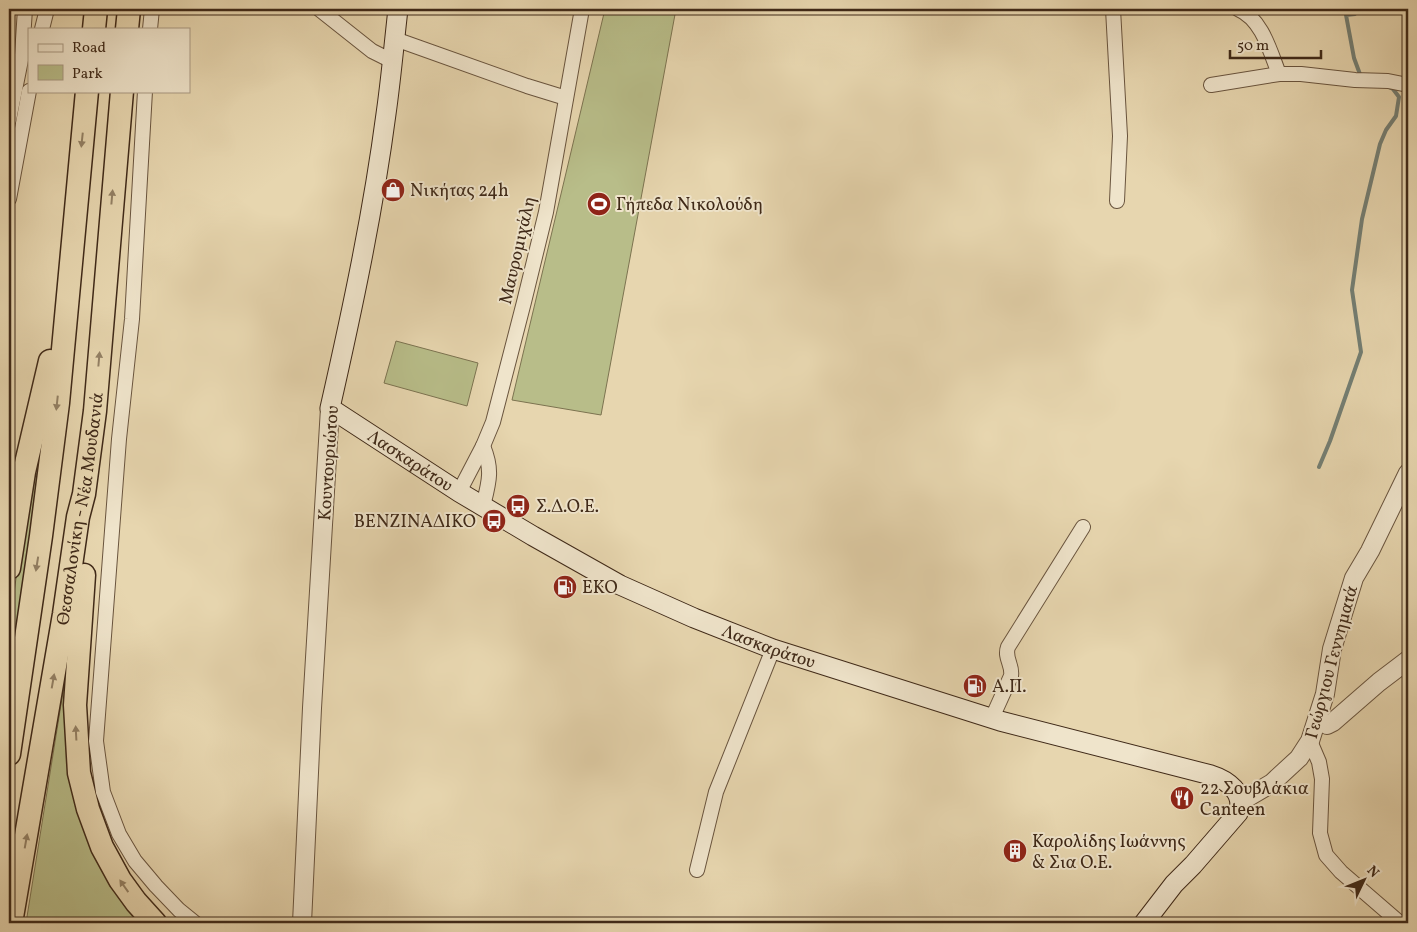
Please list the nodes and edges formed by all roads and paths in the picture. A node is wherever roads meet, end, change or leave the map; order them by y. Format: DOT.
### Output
graph roads {
  1 [pos="25,9"];
  2 [pos="47,9"];
  3 [pos="96,9"];
  4 [pos="129,9"];
  5 [pos="152,9"];
  6 [pos="319,9"];
  7 [pos="398,9"];
  8 [pos="582,9"];
  9 [pos="1112,9"];
  10 [pos="1238,9"];
  11 [pos="42,28"];
  12 [pos="94,28"];
  13 [pos="127,28"];
  14 [pos="150,28"];
  15 [pos="395,39"];
  16 [pos="392,61"];
  17 [pos="1279,74"];
  18 [pos="1211,85"];
  19 [pos="1408,85"];
  20 [pos="29,92"];
  21 [pos="87,92"];
  22 [pos="122,92"];
  23 [pos="146,92"];
  24 [pos="566,98"];
  25 [pos="9,120"];
  26 [pos="9,199"];
  27 [pos="1117,201"];
  28 [pos="68,285"];
  29 [pos="330,408"];
  30 [pos="484,446"];
  31 [pos="1408,474"];
  32 [pos="459,492"];
  33 [pos="84,494"];
  34 [pos="483,506"];
  35 [pos="1083,527"];
  36 [pos="9,568"];
  37 [pos="773,649"];
  38 [pos="1408,660"];
  39 [pos="992,718"];
  40 [pos="1318,719"];
  41 [pos="1310,741"];
  42 [pos="9,754"];
  43 [pos="1240,802"];
  44 [pos="697,870"];
  45 [pos="11,923"];
  46 [pos="155,923"];
  47 [pos="195,923"];
  48 [pos="302,923"];
  49 [pos="1144,923"];
  50 [pos="1400,923"];
  1 -- 25 [label="street"];
  2 -- 11 [label="street"];
  3 -- 12 [label="highway"];
  4 -- 13 [label="highway"];
  5 -- 14 [label="street"];
  6 -- 16 [label="street"];
  7 -- 15 [label="main road, Κουντουριώτου"];
  8 -- 24 [label="street, Μαυρομιχάλη"];
  9 -- 27 [label="street"];
  10 -- 17 [label="street"];
  15 -- 16 [label="main road, Κουντουριώτου"];
  15 -- 24 [label="street"];
  16 -- 29 [label="main road, Κουντουριώτου"];
  17 -- 18 [label="street"];
  17 -- 19 [label="street"];
  20 -- 26 [label="street"];
  21 -- 28 [label="highway, Θεσσαλονίκη - Νέα Μουδανιά, one-way"];
  33 -- 22 [label="highway, Θεσσαλονίκη - Νέα Μουδανιά, one-way"];
  23 -- 47 [label="street"];
  24 -- 30 [label="street, Μαυρομιχάλη"];
  28 -- 36 [label="highway"];
  28 -- 42 [label="highway, Θεσσαλονίκη - Νέα Μουδανιά, one-way"];
  29 -- 32 [label="main road, Λασκαράτου"];
  29 -- 48 [label="street, Κουντουριώτου"];
  30 -- 32 [label="street, Μαυρομιχάλη"];
  30 -- 34 [label="street"];
  31 -- 40 [label="street, Γεώργιου Γεννηματά"];
  32 -- 34 [label="main road, Λασκαράτου"];
  45 -- 33 [label="highway, Θεσσαλονίκη - Νέα Μουδανιά, one-way"];
  46 -- 33 [label="highway, one-way"];
  34 -- 37 [label="main road, Λασκαράτου"];
  35 -- 39 [label="street"];
  37 -- 39 [label="main road, Λασκαράτου"];
  37 -- 44 [label="street"];
  38 -- 40 [label="street"];
  39 -- 43 [label="main road, Λασκαράτου"];
  40 -- 41 [label="street, Γεώργιου Γεννηματά"];
  41 -- 43 [label="street, Γεώργιου Γεννηματά"];
  41 -- 50 [label="street"];
  43 -- 49 [label="main road"];
}
